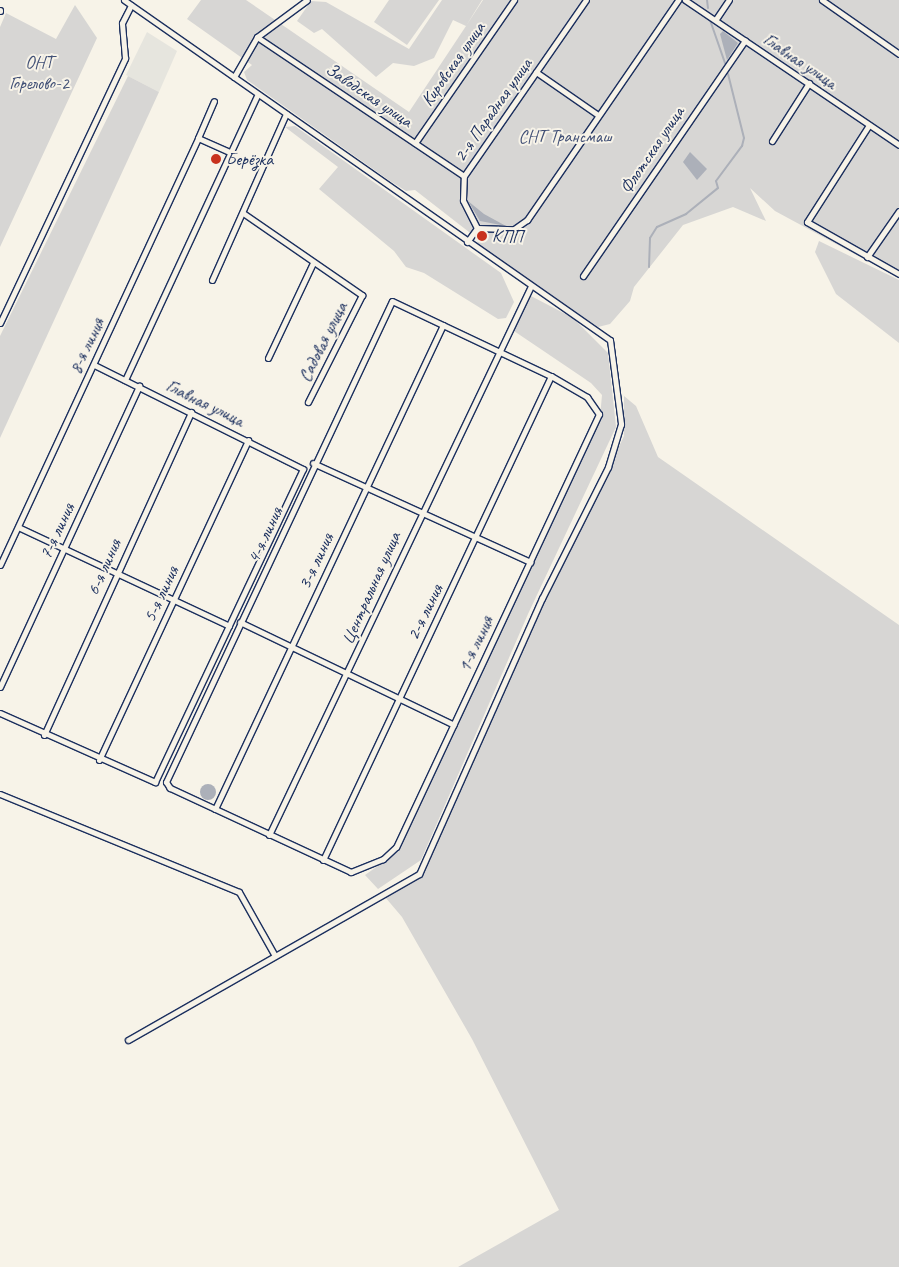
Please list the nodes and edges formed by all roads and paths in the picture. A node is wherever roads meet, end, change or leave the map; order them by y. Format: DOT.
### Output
graph roads {
  1 [pos="124,0"];
  2 [pos="307,0"];
  3 [pos="514,0"];
  4 [pos="586,0"];
  5 [pos="678,0"];
  6 [pos="684,0"];
  7 [pos="729,0"];
  8 [pos="822,0"];
  9 [pos="131,4"];
  10 [pos="716,19"];
  11 [pos="257,36"];
  12 [pos="745,40"];
  13 [pos="899,54"];
  14 [pos="536,72"];
  15 [pos="234,77"];
  16 [pos="808,83"];
  17 [pos="258,94"];
  18 [pos="214,101"];
  19 [pos="286,114"];
  20 [pos="598,116"];
  21 [pos="869,125"];
  22 [pos="198,138"];
  23 [pos="772,141"];
  24 [pos="415,143"];
  25 [pos="899,145"];
  26 [pos="230,153"];
  27 [pos="464,176"];
  28 [pos="899,210"];
  29 [pos="243,214"];
  30 [pos="477,228"];
  31 [pos="467,242"];
  32 [pos="868,257"];
  33 [pos="314,263"];
  34 [pos="899,274"];
  35 [pos="583,276"];
  36 [pos="212,280"];
  37 [pos="531,286"];
  38 [pos="0,323"];
  39 [pos="443,325"];
  40 [pos="497,351"];
  41 [pos="268,358"];
  42 [pos="94,365"];
  43 [pos="551,376"];
  44 [pos="125,380"];
  45 [pos="139,386"];
  46 [pos="308,402"];
  47 [pos="191,412"];
  48 [pos="248,440"];
  49 [pos="313,463"];
  50 [pos="367,486"];
  51 [pos="421,511"];
  52 [pos="18,527"];
  53 [pos="475,539"];
  54 [pos="64,547"];
  55 [pos="530,562"];
  56 [pos="0,565"];
  57 [pos="117,570"];
  58 [pos="173,600"];
  59 [pos="240,622"];
  60 [pos="229,626"];
  61 [pos="291,647"];
  62 [pos="347,674"];
  63 [pos="0,687"];
  64 [pos="399,696"];
  65 [pos="0,713"];
  66 [pos="454,725"];
  67 [pos="44,735"];
  68 [pos="99,760"];
  69 [pos="0,794"];
  70 [pos="215,809"];
  71 [pos="269,835"];
  72 [pos="324,860"];
  73 [pos="275,956"];
  74 [pos="128,1040"];
  1 -- 9 [label="street"];
  2 -- 11 [label="street"];
  3 -- 24 [label="street, Кировская улица"];
  4 -- 14 [label="street, 2-я Парадная улица"];
  5 -- 20 [label="street"];
  6 -- 10 [label="street, Главная улица"];
  7 -- 10 [label="street"];
  8 -- 13 [label="street"];
  9 -- 15 [label="street"];
  9 -- 38 [label="street"];
  10 -- 12 [label="street, Главная улица"];
  11 -- 15 [label="street"];
  11 -- 24 [label="street, Заводская улица"];
  12 -- 16 [label="street, Главная улица"];
  12 -- 35 [label="street, Флотская улица"];
  14 -- 20 [label="street"];
  14 -- 27 [label="street, 2-я Парадная улица"];
  15 -- 17 [label="street"];
  16 -- 21 [label="street, Главная улица"];
  16 -- 23 [label="street"];
  17 -- 19 [label="street"];
  17 -- 26 [label="street"];
  18 -- 22 [label="street, 8-я линия"];
  19 -- 29 [label="street"];
  19 -- 31 [label="street"];
  20 -- 30 [label="street"];
  21 -- 25 [label="street, Главная улица"];
  21 -- 32 [label="street"];
  22 -- 26 [label="street"];
  22 -- 42 [label="street, 8-я линия"];
  24 -- 27 [label="street, Заводская улица"];
  26 -- 44 [label="street"];
  27 -- 30 [label="street, 2-я Парадная улица"];
  28 -- 32 [label="street"];
  29 -- 33 [label="street"];
  29 -- 36 [label="street"];
  30 -- 31 [label="street"];
  31 -- 37 [label="street"];
  32 -- 34 [label="street"];
  33 -- 41 [label="street"];
  33 -- 46 [label="street, Садовая улица"];
  37 -- 40 [label="street, Центральная улица"];
  37 -- 73 [label="street"];
  39 -- 40 [label="street"];
  39 -- 49 [label="street, 4-я линия"];
  39 -- 50 [label="street, 3-я линия"];
  40 -- 43 [label="street"];
  40 -- 51 [label="street, Центральная улица"];
  42 -- 44 [label="street, Главная улица"];
  42 -- 52 [label="street, 8-я линия"];
  43 -- 53 [label="street, 2-я линия"];
  43 -- 55 [label="street, 1-я линия"];
  44 -- 45 [label="street, Главная улица"];
  45 -- 47 [label="street, Главная улица"];
  45 -- 54 [label="street, 7-я линия"];
  47 -- 48 [label="street, Главная улица"];
  47 -- 57 [label="street, 6-я линия"];
  48 -- 58 [label="street, 5-я линия"];
  48 -- 60 [label="street, Главная улица"];
  49 -- 50 [label="street"];
  49 -- 59 [label="street, 4-я линия"];
  50 -- 51 [label="street"];
  50 -- 61 [label="street, 3-я линия"];
  51 -- 53 [label="street"];
  51 -- 62 [label="street, Центральная улица"];
  52 -- 54 [label="street"];
  52 -- 56 [label="street, 8-я линия"];
  53 -- 55 [label="street"];
  53 -- 64 [label="street, 2-я линия"];
  54 -- 57 [label="street"];
  54 -- 63 [label="street, 7-я линия"];
  55 -- 66 [label="street, 1-я линия"];
  57 -- 58 [label="street"];
  57 -- 67 [label="street, 6-я линия"];
  58 -- 60 [label="street"];
  58 -- 68 [label="street, 5-я линия"];
  59 -- 61 [label="street"];
  59 -- 70 [label="street, 4-я линия"];
  60 -- 68 [label="street"];
  61 -- 62 [label="street"];
  61 -- 70 [label="street, 3-я линия"];
  62 -- 64 [label="street"];
  62 -- 71 [label="street, Центральная улица"];
  64 -- 66 [label="street"];
  64 -- 72 [label="street, 2-я линия"];
  65 -- 67 [label="street"];
  66 -- 72 [label="street, 1-я линия"];
  67 -- 68 [label="street"];
  69 -- 73 [label="street"];
  70 -- 71 [label="street"];
  71 -- 72 [label="street"];
  73 -- 74 [label="street"];
}
